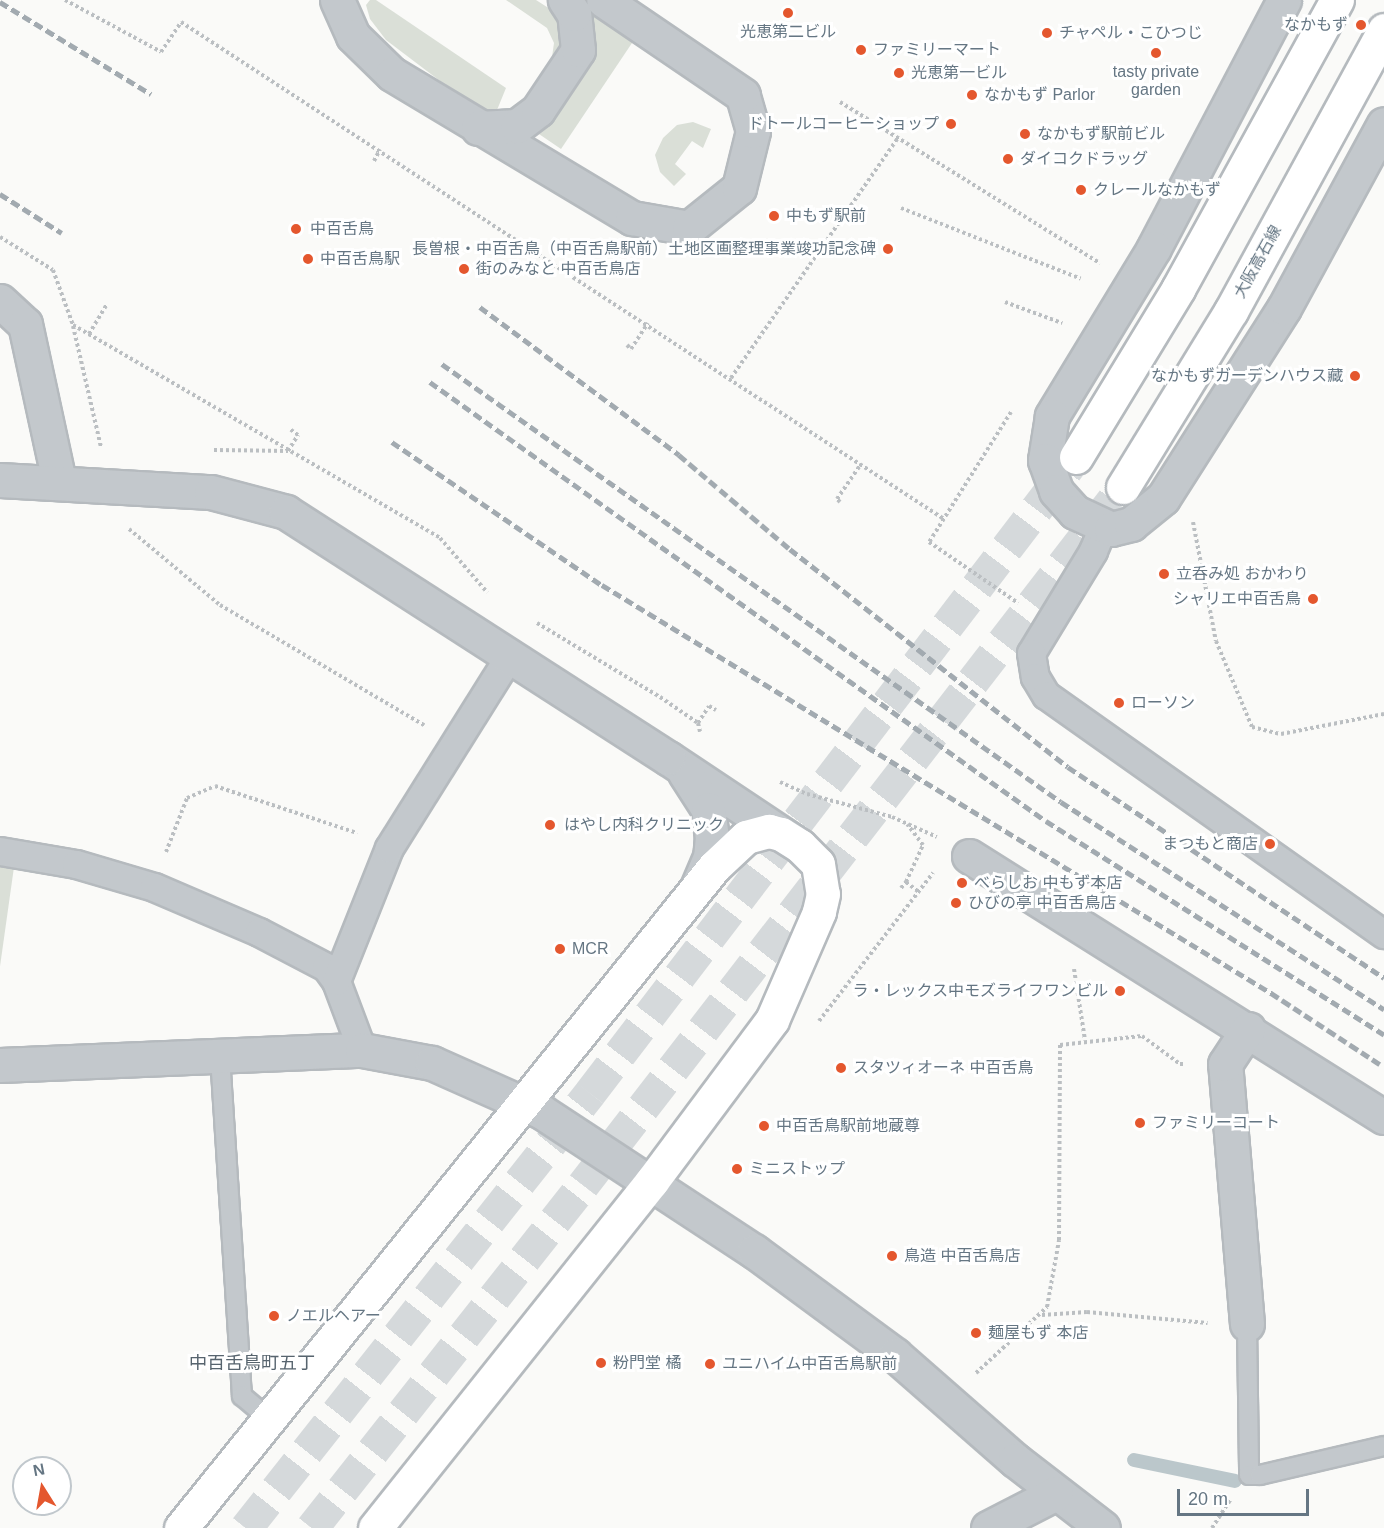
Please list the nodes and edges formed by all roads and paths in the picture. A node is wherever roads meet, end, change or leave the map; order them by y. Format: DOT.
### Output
graph roads {
  1 [pos="65,0"];
  2 [pos="337,0"];
  3 [pos="565,0"];
  4 [pos="603,0"];
  5 [pos="1337,0"];
  6 [pos="1271,5"];
  7 [pos="1384,30"];
  8 [pos="840,102"];
  9 [pos="1384,124"];
  10 [pos="478,128"];
  11 [pos="897,139"];
  12 [pos="380,149"];
  13 [pos="374,161"];
  14 [pos="901,208"];
  15 [pos="0,237"];
  16 [pos="1101,263"];
  17 [pos="1081,279"];
  18 [pos="0,301"];
  19 [pos="1005,302"];
  20 [pos="107,304"];
  21 [pos="648,323"];
  22 [pos="1065,325"];
  23 [pos="73,326"];
  24 [pos="89,334"];
  25 [pos="627,345"];
  26 [pos="731,378"];
  27 [pos="1012,410"];
  28 [pos="291,430"];
  29 [pos="101,448"];
  30 [pos="288,451"];
  31 [pos="1076,457"];
  32 [pos="861,464"];
  33 [pos="0,480"];
  34 [pos="59,481"];
  35 [pos="1123,487"];
  36 [pos="840,502"];
  37 [pos="1191,513"];
  38 [pos="944,519"];
  39 [pos="1103,527"];
  40 [pos="129,528"];
  41 [pos="490,595"];
  42 [pos="1024,607"];
  43 [pos="530,619"];
  44 [pos="510,655"];
  45 [pos="716,710"];
  46 [pos="1384,714"];
  47 [pos="698,723"];
  48 [pos="709,739"];
  49 [pos="455,742"];
  50 [pos="668,758"];
  51 [pos="771,777"];
  52 [pos="904,822"];
  53 [pos="801,846"];
  54 [pos="389,848"];
  55 [pos="0,851"];
  56 [pos="961,851"];
  57 [pos="906,882"];
  58 [pos="154,887"];
  59 [pos="901,888"];
  60 [pos="696,889"];
  61 [pos="919,892"];
  62 [pos="1066,916"];
  63 [pos="1384,934"];
  64 [pos="336,981"];
  65 [pos="819,1022"];
  66 [pos="1248,1029"];
  67 [pos="1085,1040"];
  68 [pos="362,1050"];
  69 [pos="220,1056"];
  70 [pos="1226,1064"];
  71 [pos="0,1065"];
  72 [pos="522,1103"];
  73 [pos="1384,1117"];
  74 [pos="652,1181"];
  75 [pos="1040,1316"];
  76 [pos="1247,1324"];
  77 [pos="948,1399"];
  78 [pos="269,1419"];
  79 [pos="1384,1446"];
  80 [pos="1056,1493"];
  81 [pos="181,1528"];
  82 [pos="375,1528"];
  83 [pos="988,1528"];
  84 [pos="1103,1528"];
  1 -- 12 [label="path"];
  2 -- 10 [label="street"];
  3 -- 10 [label="street"];
  4 -- 10 [label="street"];
  5 -- 31 [label="main road"];
  6 -- 39 [label="street"];
  7 -- 35 [label="main road, 大阪高石線"];
  8 -- 11 [label="path"];
  9 -- 39 [label="street"];
  11 -- 16 [label="path"];
  11 -- 26 [label="path"];
  12 -- 13 [label="path"];
  12 -- 21 [label="path"];
  14 -- 17 [label="path"];
  15 -- 23 [label="path"];
  18 -- 34 [label="street"];
  19 -- 22 [label="path"];
  20 -- 24 [label="path"];
  21 -- 25 [label="path"];
  21 -- 26 [label="path"];
  23 -- 24 [label="path"];
  23 -- 29 [label="path"];
  24 -- 30 [label="path"];
  26 -- 32 [label="path"];
  27 -- 38 [label="path"];
  28 -- 30 [label="path"];
  30 -- 41 [label="path"];
  32 -- 36 [label="path"];
  32 -- 38 [label="path"];
  33 -- 34 [label="street"];
  34 -- 44 [label="street"];
  37 -- 46 [label="path"];
  38 -- 42 [label="path"];
  39 -- 63 [label="street"];
  40 -- 49 [label="path"];
  43 -- 47 [label="path"];
  44 -- 49 [label="street"];
  44 -- 50 [label="street"];
  45 -- 47 [label="path"];
  47 -- 48 [label="path"];
  49 -- 54 [label="street"];
  50 -- 53 [label="street"];
  50 -- 60 [label="street"];
  51 -- 52 [label="path"];
  52 -- 56 [label="path"];
  52 -- 57 [label="path"];
  53 -- 60 [label="main road"];
  53 -- 74 [label="main road"];
  54 -- 58 [label="path"];
  54 -- 64 [label="street"];
  55 -- 58 [label="street"];
  56 -- 61 [label="path"];
  56 -- 62 [label="street"];
  57 -- 59 [label="path"];
  57 -- 61 [label="path"];
  58 -- 64 [label="street"];
  60 -- 72 [label="main road"];
  61 -- 65 [label="path"];
  62 -- 66 [label="street"];
  62 -- 67 [label="path"];
  64 -- 68 [label="street"];
  66 -- 70 [label="street"];
  66 -- 73 [label="street"];
  67 -- 70 [label="path"];
  67 -- 75 [label="path"];
  68 -- 69 [label="street"];
  68 -- 72 [label="street"];
  69 -- 71 [label="street"];
  69 -- 78 [label="lane"];
  70 -- 76 [label="street"];
  72 -- 74 [label="street"];
  72 -- 78 [label="main road"];
  74 -- 77 [label="street"];
  74 -- 82 [label="main road"];
  75 -- 76 [label="path"];
  75 -- 77 [label="path"];
  76 -- 79 [label="lane"];
  77 -- 80 [label="street"];
  78 -- 81 [label="main road"];
  80 -- 83 [label="street"];
  80 -- 84 [label="street"];
}
